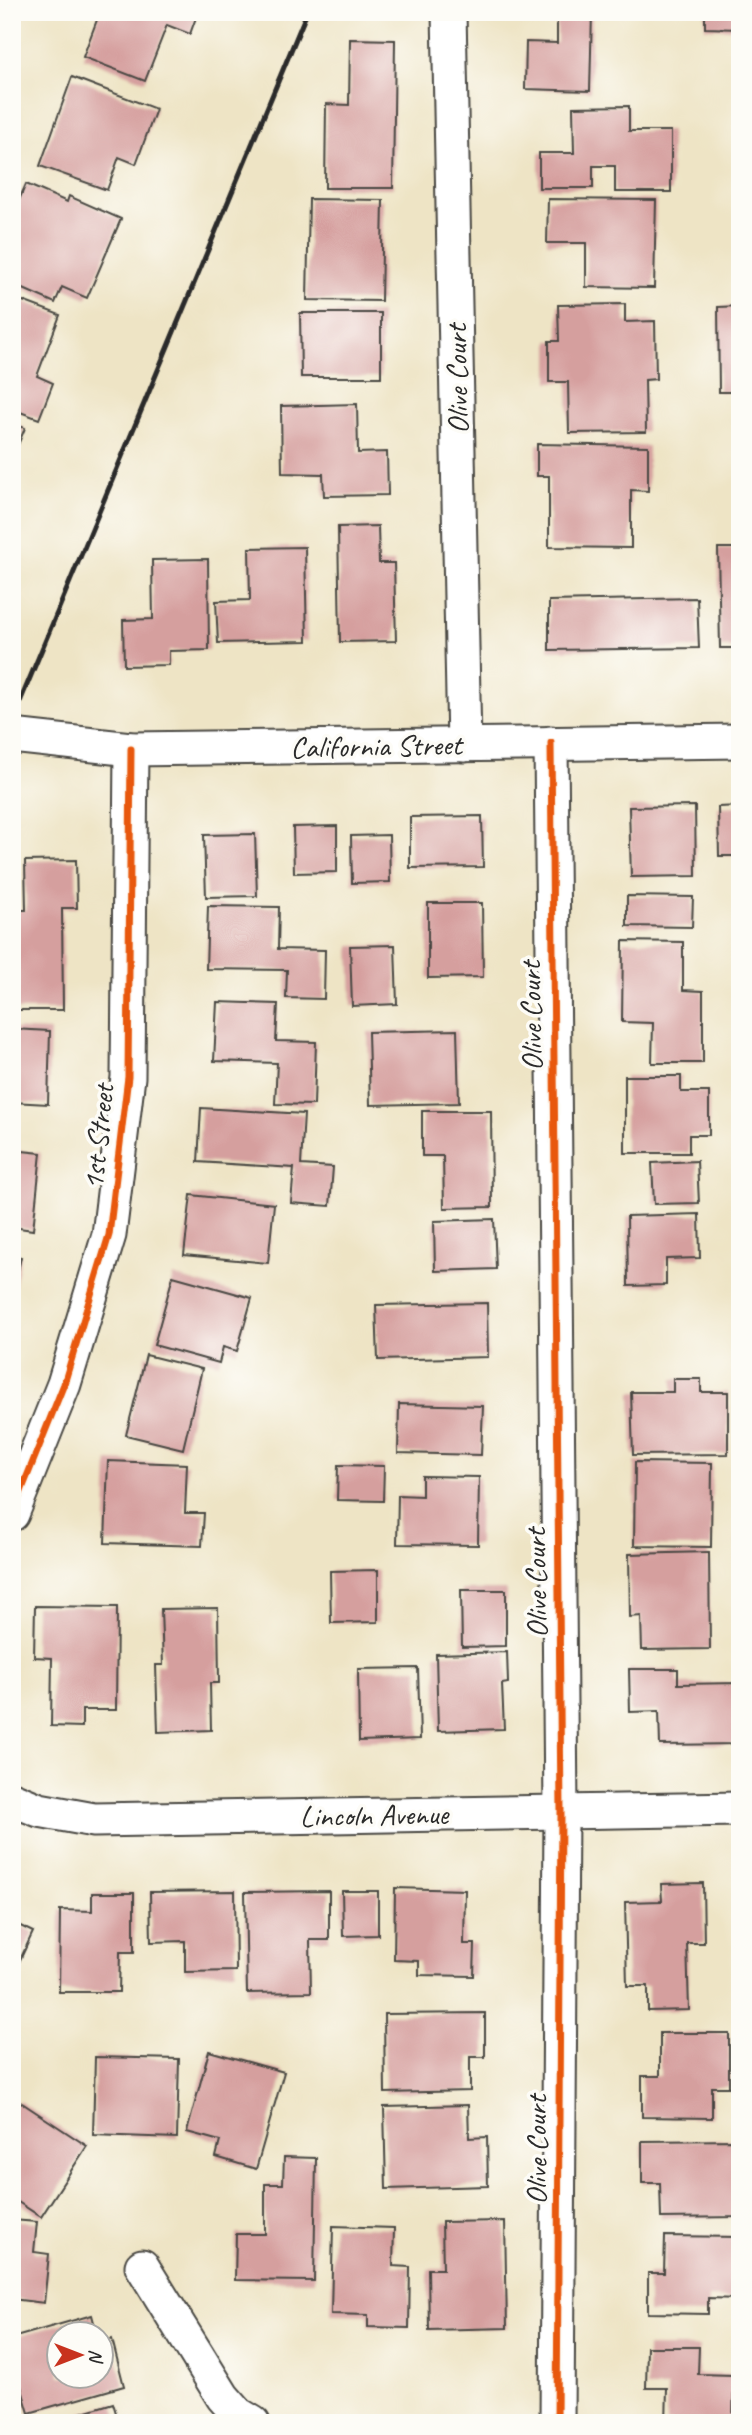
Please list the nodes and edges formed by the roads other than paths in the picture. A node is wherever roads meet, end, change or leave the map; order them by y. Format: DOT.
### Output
graph roads {
  1 [pos="449,12"];
  2 [pos="12,736"];
  3 [pos="740,741"];
  4 [pos="551,743"];
  5 [pos="464,745"];
  6 [pos="131,749"];
  7 [pos="12,1514"];
  8 [pos="12,1799"];
  9 [pos="740,1809"];
  10 [pos="561,1811"];
  11 [pos="142,2266"];
  12 [pos="253,2423"];
  13 [pos="556,2423"];
  1 -- 5 [label="street, Olive Court"];
  2 -- 6 [label="street, California Street"];
  3 -- 4 [label="street, California Street"];
  4 -- 5 [label="street, California Street"];
  4 -- 10 [label="street, Olive Court"];
  5 -- 6 [label="street, California Street"];
  6 -- 7 [label="street, 1st Street"];
  8 -- 10 [label="street, Lincoln Avenue"];
  9 -- 10 [label="street, Lincoln Avenue"];
  10 -- 13 [label="street, Olive Court"];
  11 -- 12 [label="street"];
}
